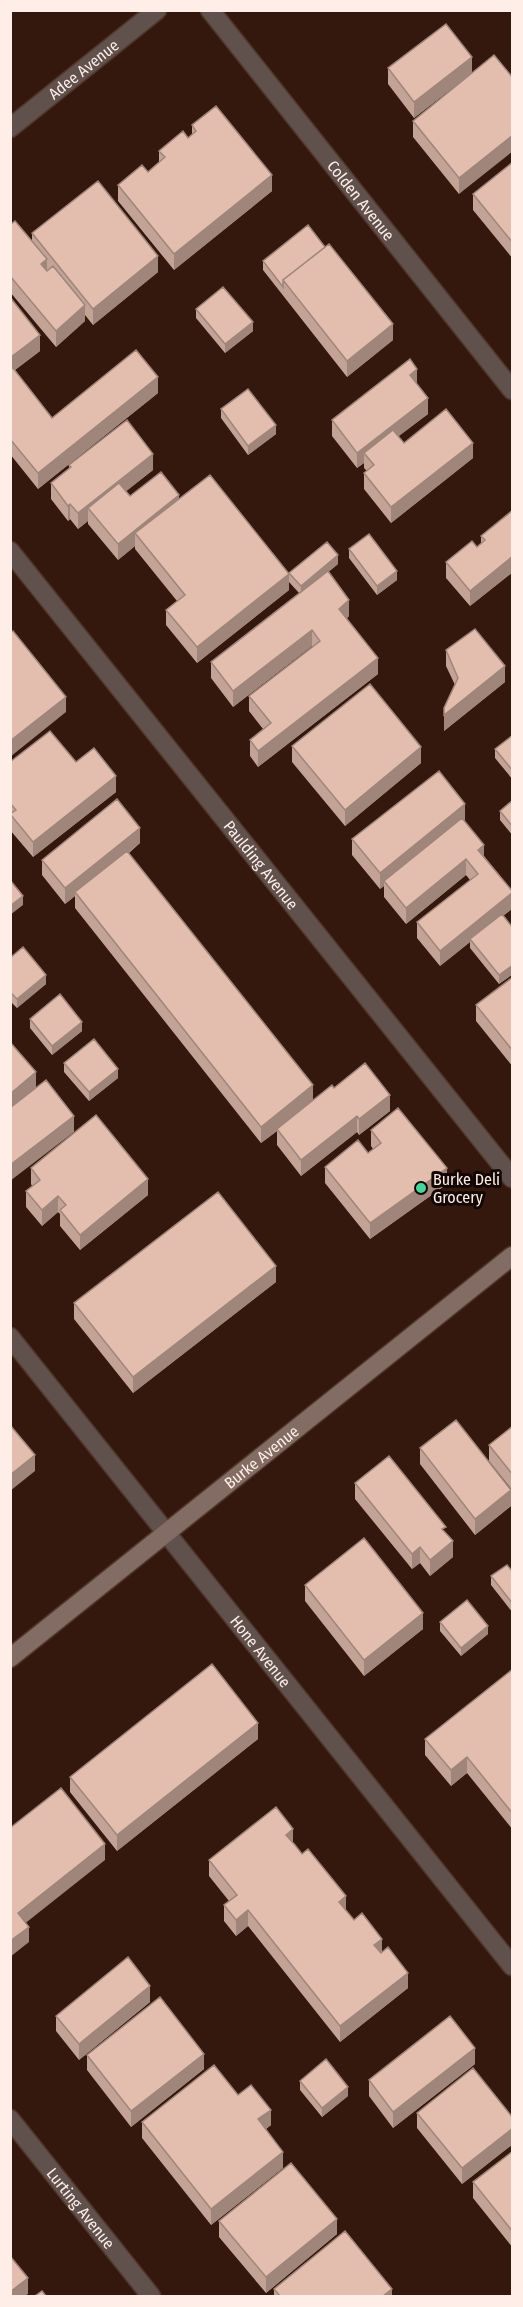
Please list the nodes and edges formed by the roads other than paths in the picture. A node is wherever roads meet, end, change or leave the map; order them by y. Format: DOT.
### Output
graph roads {
  1 [pos="157,10"];
  2 [pos="210,10"];
  3 [pos="10,128"];
  4 [pos="513,390"];
  5 [pos="10,551"];
  6 [pos="513,1178"];
  7 [pos="513,1256"];
  8 [pos="10,1337"];
  9 [pos="167,1533"];
  10 [pos="10,1658"];
  11 [pos="513,1966"];
  12 [pos="10,2119"];
  13 [pos="151,2296"];
  1 -- 3 [label="street, Adee Avenue"];
  2 -- 4 [label="street, Colden Avenue"];
  5 -- 6 [label="street, Paulding Avenue"];
  7 -- 9 [label="main road, Burke Avenue"];
  8 -- 9 [label="street, Hone Avenue"];
  9 -- 10 [label="main road, Burke Avenue"];
  9 -- 11 [label="street, Hone Avenue"];
  12 -- 13 [label="street, Lurting Avenue"];
}
